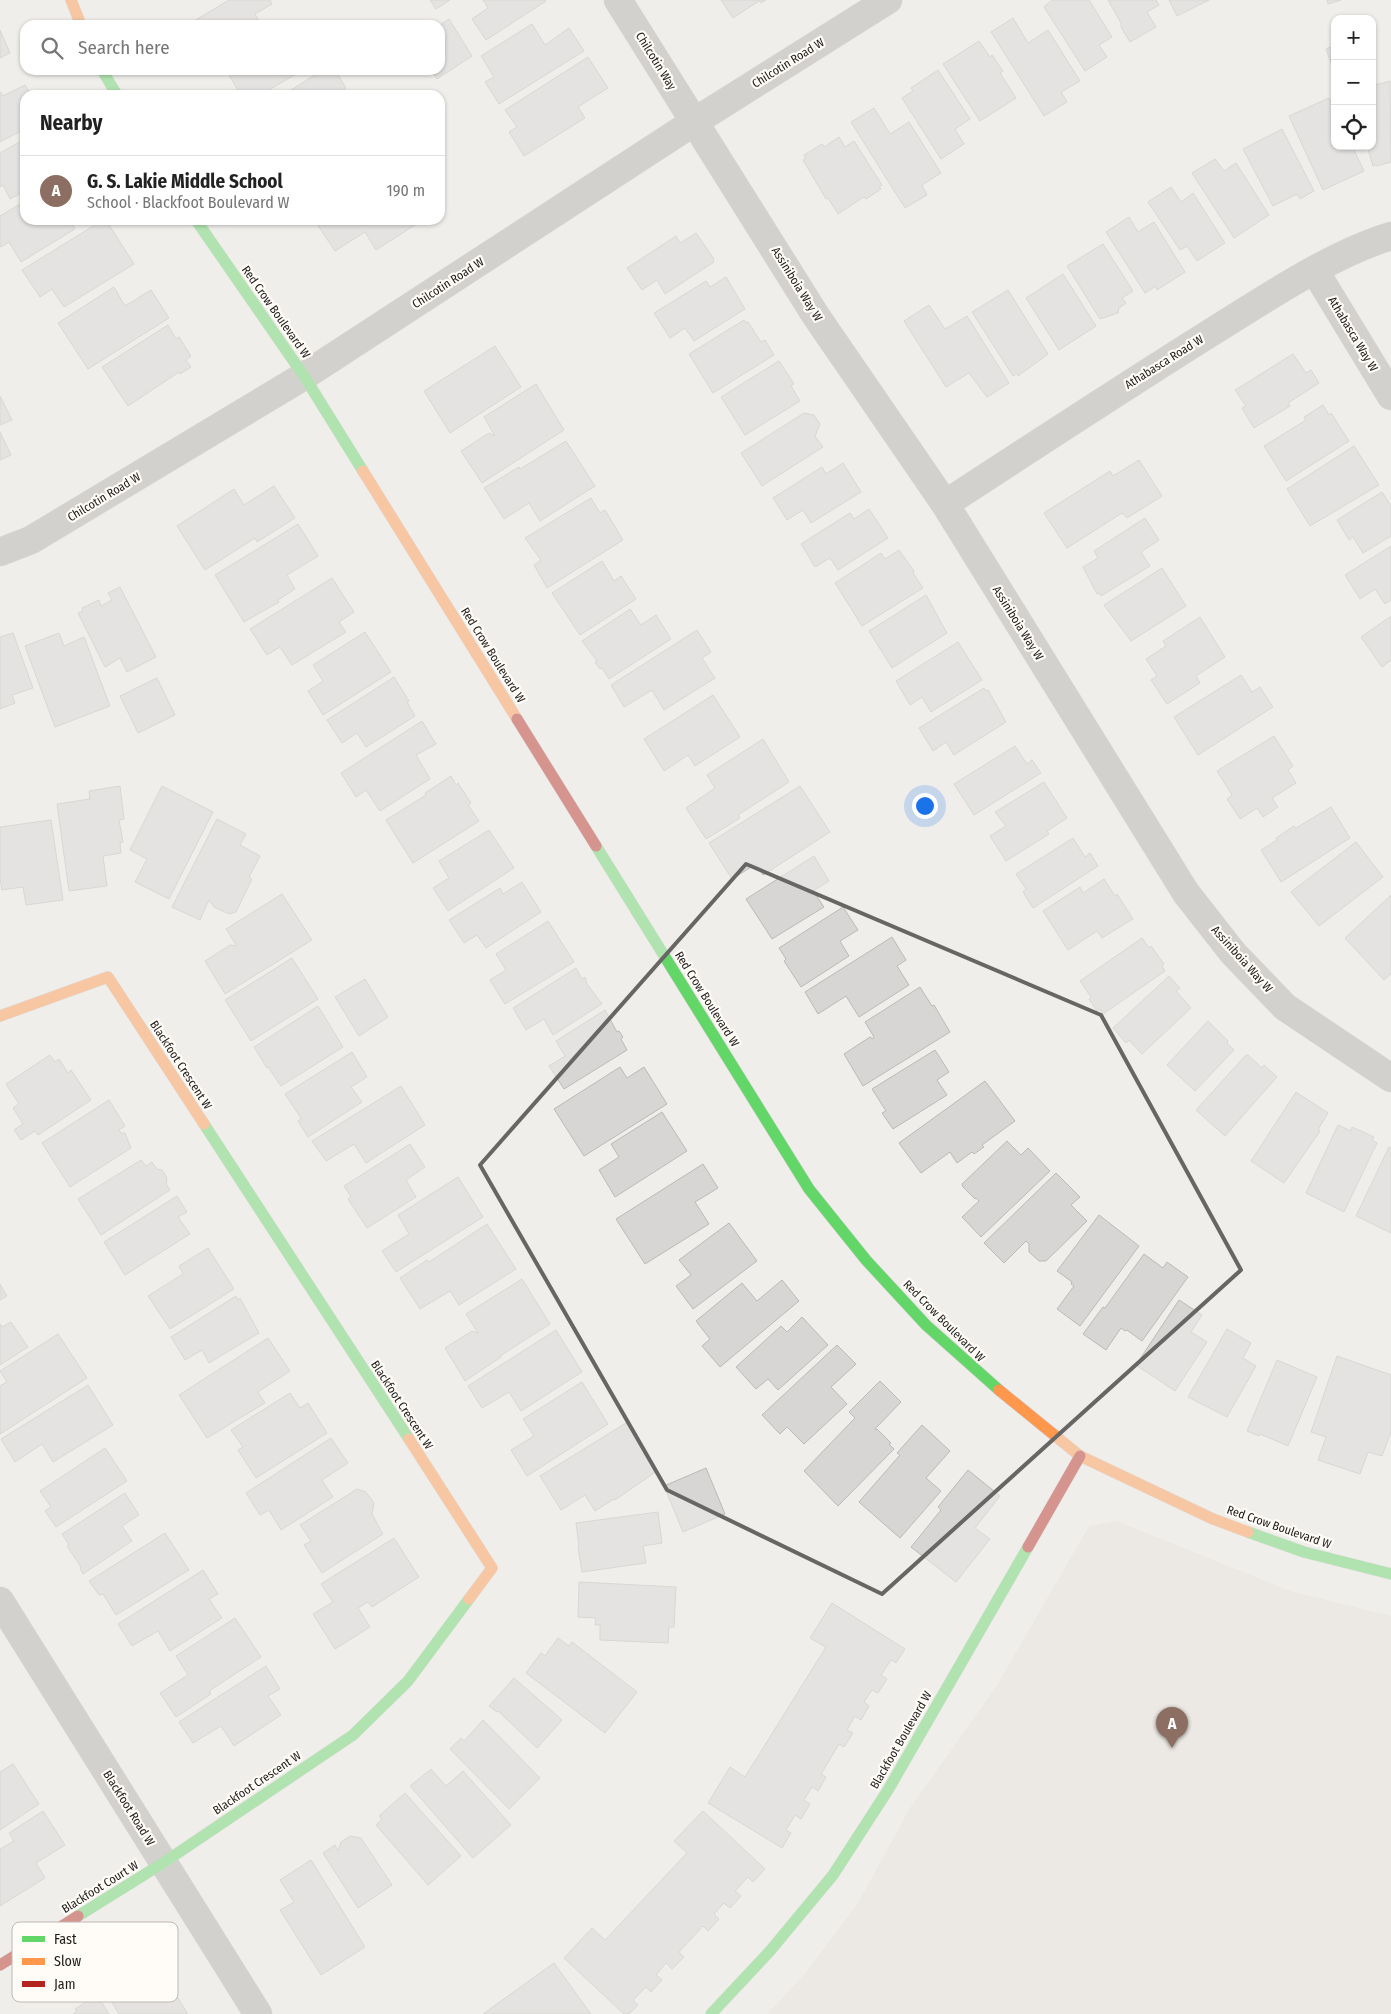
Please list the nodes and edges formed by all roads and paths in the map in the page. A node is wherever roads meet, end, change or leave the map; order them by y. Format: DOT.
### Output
graph roads {
  1 [pos="71,0"];
  2 [pos="618,0"];
  3 [pos="888,0"];
  4 [pos="79,20"];
  5 [pos="105,75"];
  6 [pos="114,90"];
  7 [pos="694,122"];
  8 [pos="199,225"];
  9 [pos="1391,236"];
  10 [pos="1315,271"];
  11 [pos="304,376"];
  12 [pos="1391,396"];
  13 [pos="945,504"];
  14 [pos="0,552"];
  15 [pos="0,1016"];
  16 [pos="1391,1078"];
  17 [pos="1080,1456"];
  18 [pos="1391,1574"];
  19 [pos="0,1601"];
  20 [pos="163,1863"];
  21 [pos="69,1922"];
  22 [pos="12,1957"];
  23 [pos="0,1965"];
  24 [pos="258,2014"];
  25 [pos="711,2014"];
  1 -- 4 [label="street"];
  2 -- 7 [label="street, Chilcotin Way"];
  3 -- 7 [label="street, Chilcotin Road W"];
  5 -- 6 [label="street"];
  7 -- 11 [label="street, Chilcotin Road W"];
  7 -- 13 [label="street, Assiniboia Way W"];
  8 -- 11 [label="street, Red Crow Boulevard W"];
  9 -- 10 [label="street, Athabasca Road W"];
  10 -- 12 [label="street, Athabasca Way W"];
  10 -- 13 [label="street, Athabasca Road W"];
  11 -- 14 [label="street, Chilcotin Road W"];
  11 -- 17 [label="street, Red Crow Boulevard W"];
  13 -- 16 [label="street, Assiniboia Way W"];
  15 -- 20 [label="street, Blackfoot Crescent W"];
  17 -- 18 [label="street, Red Crow Boulevard W"];
  17 -- 25 [label="street, Blackfoot Boulevard W"];
  19 -- 20 [label="street, Blackfoot Road W"];
  20 -- 21 [label="street, Blackfoot Court W"];
  20 -- 24 [label="street, Blackfoot Road W"];
  22 -- 23 [label="street, Blackfoot Court W"];
}
